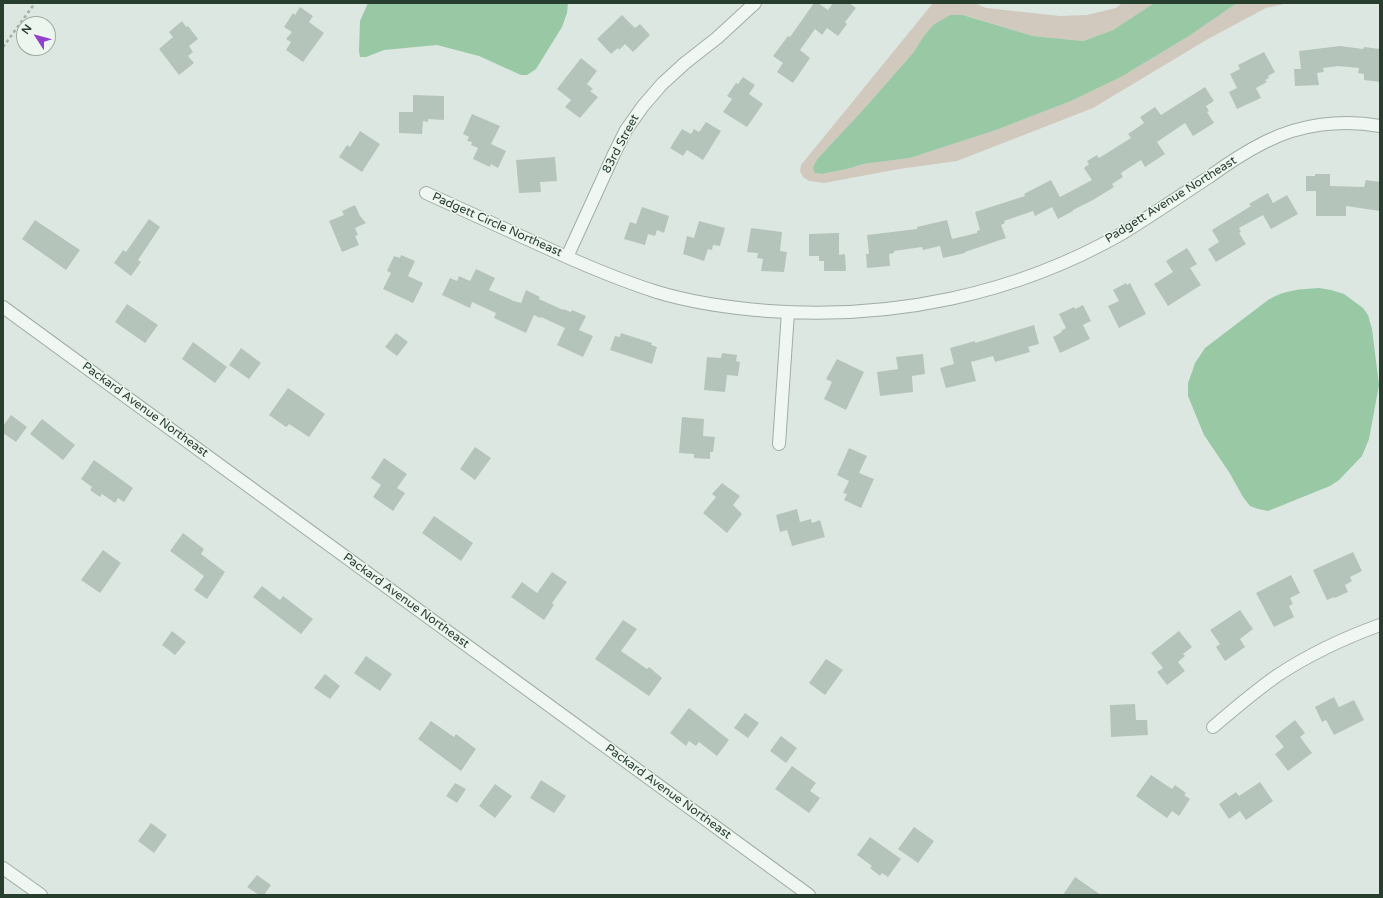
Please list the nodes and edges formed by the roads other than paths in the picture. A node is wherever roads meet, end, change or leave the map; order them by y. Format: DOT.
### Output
graph roads {
  1 [pos="755,3"];
  2 [pos="1380,126"];
  3 [pos="426,193"];
  4 [pos="567,257"];
  5 [pos="3,308"];
  6 [pos="788,312"];
  7 [pos="779,444"];
  8 [pos="1380,625"];
  9 [pos="1213,727"];
  10 [pos="3,868"];
  11 [pos="42,895"];
  12 [pos="809,895"];
  1 -- 4 [label="street, 83rd Street"];
  2 -- 6 [label="street, Padgett Avenue Northeast"];
  3 -- 4 [label="street, Padgett Circle Northeast"];
  4 -- 6 [label="street, Padgett Avenue Northeast"];
  5 -- 12 [label="street, Packard Avenue Northeast"];
  6 -- 7 [label="street"];
  8 -- 9 [label="street"];
  10 -- 11 [label="street"];
}
